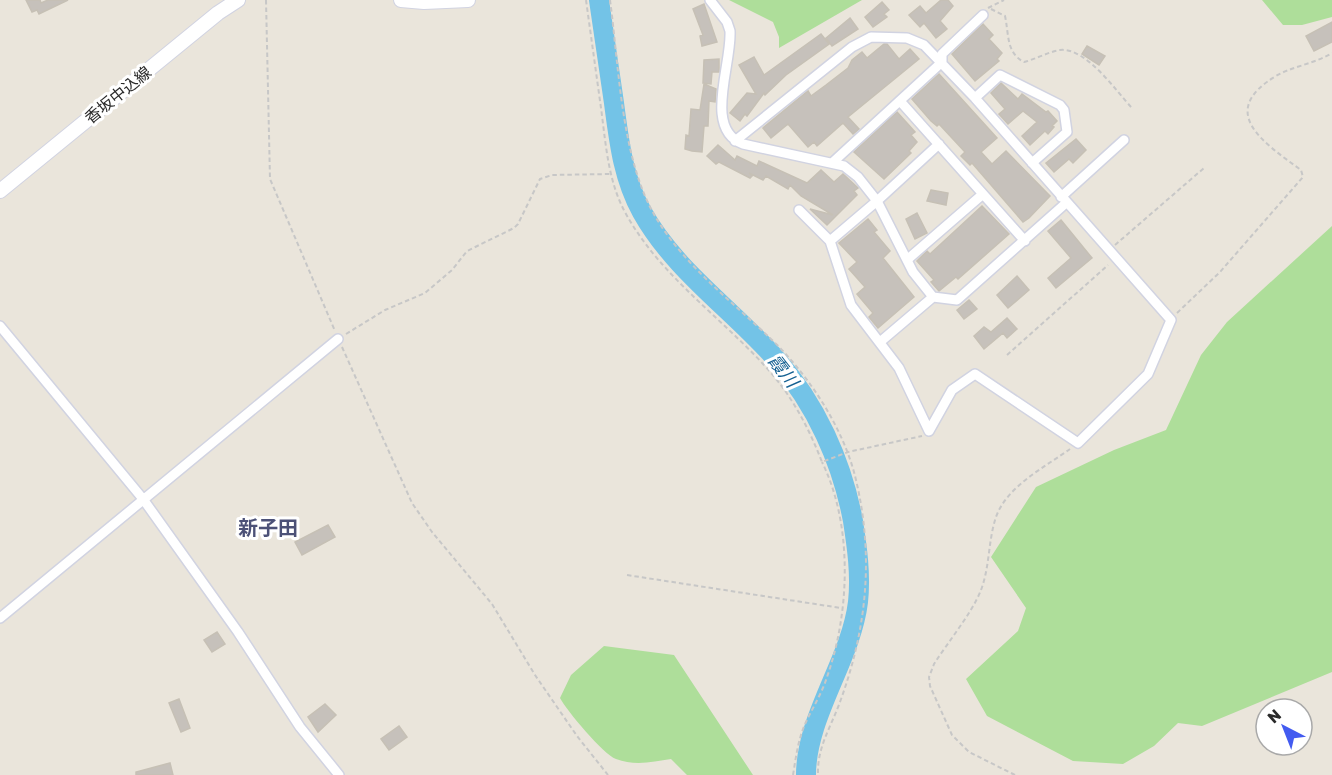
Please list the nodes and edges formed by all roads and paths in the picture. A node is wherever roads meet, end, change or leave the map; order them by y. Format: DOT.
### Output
graph roads {
  1 [pos="238,0"];
  2 [pos="266,0"];
  3 [pos="401,0"];
  4 [pos="468,0"];
  5 [pos="586,0"];
  6 [pos="610,0"];
  7 [pos="710,0"];
  8 [pos="1004,0"];
  9 [pos="986,11"];
  10 [pos="1332,53"];
  11 [pos="942,62"];
  12 [pos="975,98"];
  13 [pos="900,101"];
  14 [pos="1132,108"];
  15 [pos="1124,140"];
  16 [pos="735,141"];
  17 [pos="939,144"];
  18 [pos="832,163"];
  19 [pos="1032,163"];
  20 [pos="1204,168"];
  21 [pos="610,174"];
  22 [pos="2,185"];
  23 [pos="983,194"];
  24 [pos="1064,200"];
  25 [pos="877,201"];
  26 [pos="799,210"];
  27 [pos="830,241"];
  28 [pos="1025,241"];
  29 [pos="1109,250"];
  30 [pos="1116,258"];
  31 [pos="908,260"];
  32 [pos="933,297"];
  33 [pos="1171,320"];
  34 [pos="0,326"];
  35 [pos="338,339"];
  36 [pos="880,342"];
  37 [pos="1007,355"];
  38 [pos="929,432"];
  39 [pos="1078,443"];
  40 [pos="848,452"];
  41 [pos="822,462"];
  42 [pos="143,499"];
  43 [pos="627,574"];
  44 [pos="841,608"];
  45 [pos="0,618"];
  46 [pos="339,775"];
  47 [pos="608,775"];
  48 [pos="793,775"];
  49 [pos="818,775"];
  50 [pos="1015,775"];
  1 -- 22 [label="main road, 香坂中込線"];
  2 -- 35 [label="path"];
  3 -- 4 [label="main road"];
  5 -- 21 [label="path"];
  6 -- 40 [label="path"];
  7 -- 16 [label="street"];
  8 -- 9 [label="path"];
  9 -- 11 [label="street"];
  9 -- 14 [label="path"];
  10 -- 33 [label="path"];
  11 -- 12 [label="street"];
  11 -- 13 [label="street"];
  11 -- 16 [label="street"];
  12 -- 19 [label="street"];
  12 -- 19 [label="street"];
  13 -- 17 [label="street"];
  13 -- 18 [label="street"];
  15 -- 24 [label="street"];
  16 -- 18 [label="street"];
  17 -- 23 [label="street"];
  17 -- 25 [label="street"];
  18 -- 25 [label="street"];
  19 -- 24 [label="street"];
  20 -- 29 [label="path"];
  21 -- 35 [label="path"];
  21 -- 41 [label="path"];
  23 -- 28 [label="street"];
  23 -- 31 [label="street"];
  24 -- 28 [label="street"];
  24 -- 29 [label="street"];
  25 -- 27 [label="street"];
  25 -- 31 [label="street"];
  26 -- 27 [label="street"];
  27 -- 36 [label="street"];
  28 -- 32 [label="street"];
  29 -- 30 [label="street"];
  30 -- 33 [label="street"];
  30 -- 37 [label="path"];
  31 -- 32 [label="street"];
  32 -- 36 [label="street"];
  33 -- 39 [label="street"];
  34 -- 42 [label="street"];
  35 -- 42 [label="street"];
  35 -- 47 [label="path"];
  36 -- 38 [label="street"];
  38 -- 39 [label="street"];
  38 -- 40 [label="path"];
  39 -- 50 [label="path"];
  40 -- 41 [label="path"];
  40 -- 49 [label="path"];
  41 -- 44 [label="path"];
  42 -- 45 [label="street"];
  42 -- 46 [label="street"];
  43 -- 44 [label="path"];
  44 -- 48 [label="path"];
}
